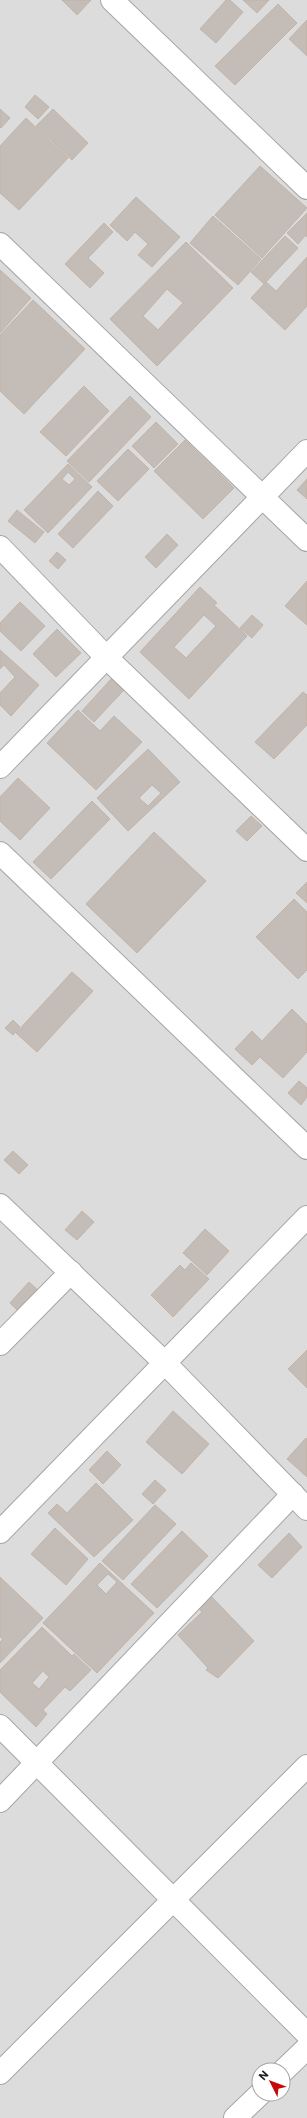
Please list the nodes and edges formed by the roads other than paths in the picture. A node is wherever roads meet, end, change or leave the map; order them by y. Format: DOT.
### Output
graph roads {
  1 [pos="112,0"];
  2 [pos="307,188"];
  3 [pos="0,244"];
  4 [pos="307,451"];
  5 [pos="263,497"];
  6 [pos="307,540"];
  7 [pos="0,547"];
  8 [pos="107,658"];
  9 [pos="0,767"];
  10 [pos="307,850"];
  11 [pos="0,853"];
  12 [pos="307,1148"];
  13 [pos="0,1205"];
  14 [pos="307,1217"];
  15 [pos="71,1272"];
  16 [pos="0,1344"];
  17 [pos="165,1363"];
  18 [pos="300,1502"];
  19 [pos="0,1532"];
  20 [pos="0,1726"];
  21 [pos="38,1764"];
  22 [pos="307,1766"];
  23 [pos="0,1801"];
  24 [pos="173,1900"];
  25 [pos="307,2034"];
  26 [pos="307,2048"];
  27 [pos="291,2063"];
  28 [pos="0,2073"];
  29 [pos="252,2102"];
  30 [pos="235,2118"];
  1 -- 2 [label="street"];
  3 -- 5 [label="street"];
  4 -- 5 [label="street"];
  5 -- 6 [label="street"];
  5 -- 8 [label="street"];
  7 -- 8 [label="street"];
  8 -- 9 [label="street"];
  8 -- 10 [label="street"];
  11 -- 12 [label="street"];
  13 -- 15 [label="street"];
  14 -- 17 [label="street"];
  15 -- 16 [label="street"];
  15 -- 17 [label="street"];
  17 -- 18 [label="street"];
  17 -- 19 [label="street"];
  18 -- 21 [label="street"];
  20 -- 21 [label="street"];
  21 -- 23 [label="street"];
  21 -- 24 [label="street"];
  22 -- 24 [label="street"];
  24 -- 25 [label="street"];
  24 -- 28 [label="street"];
  26 -- 27 [label="street"];
  29 -- 30 [label="street"];
}
